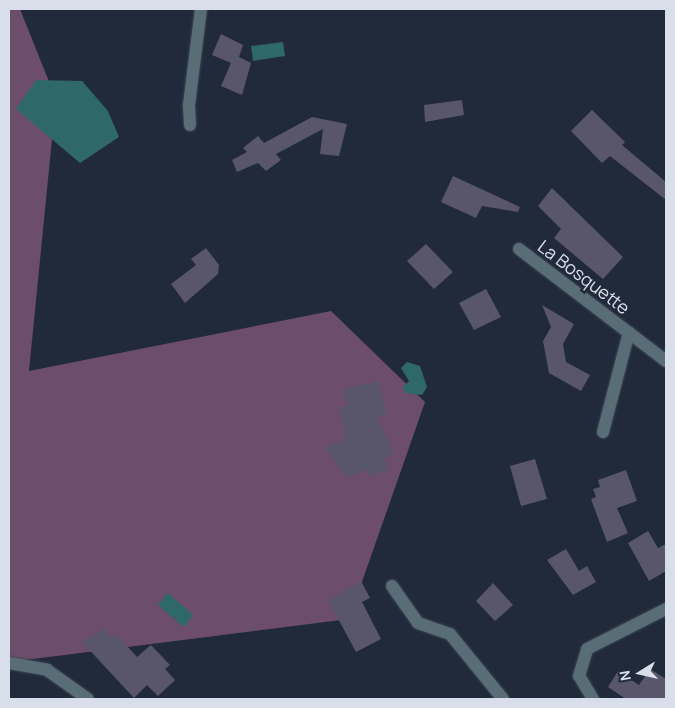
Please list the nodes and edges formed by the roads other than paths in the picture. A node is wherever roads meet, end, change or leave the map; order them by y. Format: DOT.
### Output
graph roads {
  1 [pos="201,9"];
  2 [pos="190,125"];
  3 [pos="519,249"];
  4 [pos="629,332"];
  5 [pos="666,361"];
  6 [pos="603,432"];
  7 [pos="392,586"];
  8 [pos="666,609"];
  9 [pos="9,662"];
  10 [pos="88,699"];
  11 [pos="503,699"];
  12 [pos="593,699"];
  1 -- 2 [label="street"];
  3 -- 4 [label="street, La Bosquette"];
  4 -- 5 [label="street, La Bosquette"];
  4 -- 6 [label="street, La Bosquette"];
  7 -- 11 [label="street"];
  8 -- 12 [label="street"];
  9 -- 10 [label="street"];
}
